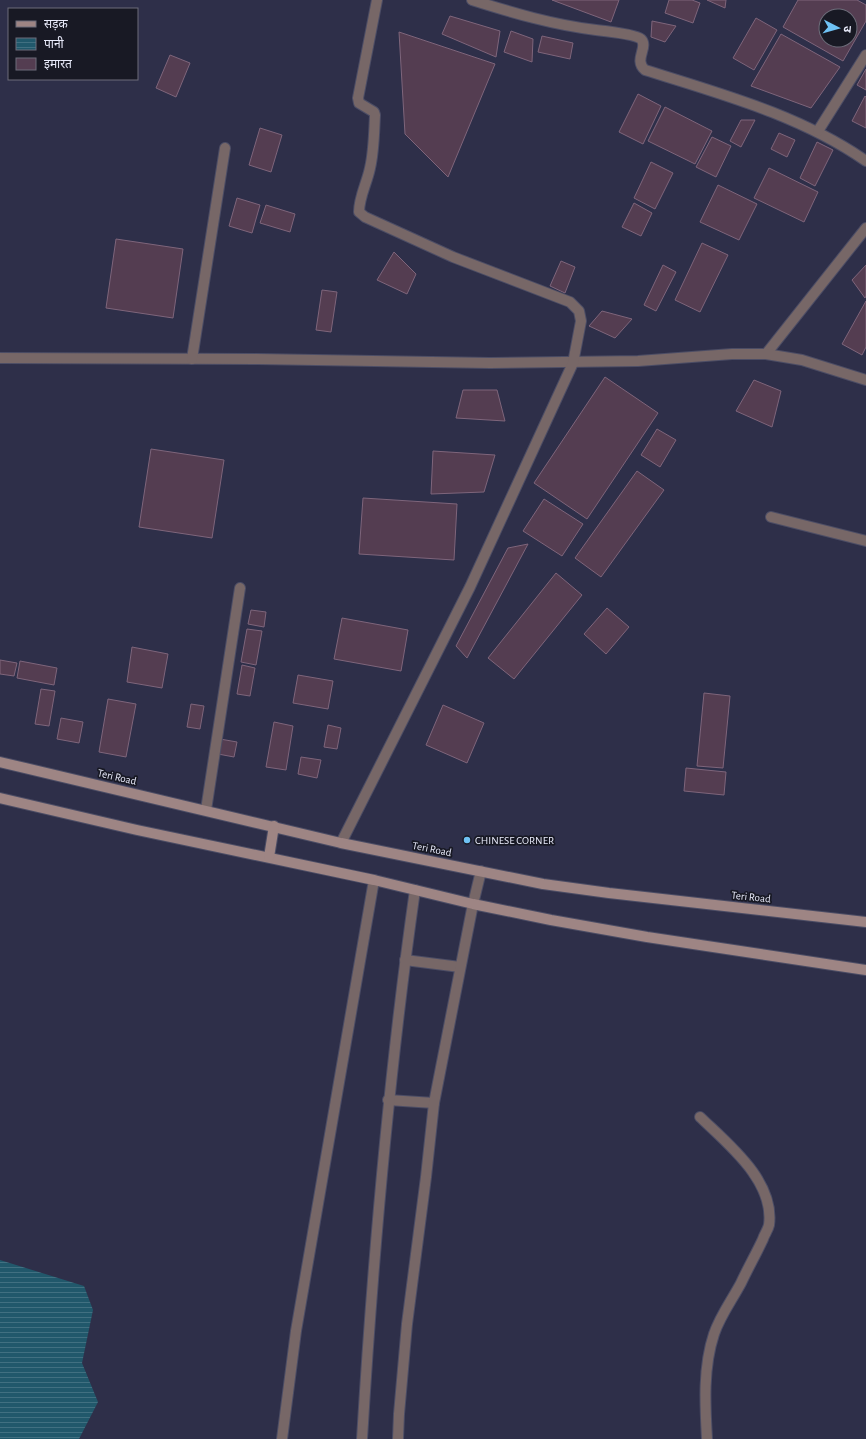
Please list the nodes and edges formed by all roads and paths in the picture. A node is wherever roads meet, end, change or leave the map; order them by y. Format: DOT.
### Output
graph roads {
  1 [pos="377,0"];
  2 [pos="472,0"];
  3 [pos="866,55"];
  4 [pos="818,131"];
  5 [pos="225,148"];
  6 [pos="866,161"];
  7 [pos="866,228"];
  8 [pos="766,354"];
  9 [pos="0,358"];
  10 [pos="192,359"];
  11 [pos="574,363"];
  12 [pos="866,380"];
  13 [pos="771,517"];
  14 [pos="866,541"];
  15 [pos="240,588"];
  16 [pos="0,762"];
  17 [pos="0,798"];
  18 [pos="206,810"];
  19 [pos="274,826"];
  20 [pos="341,843"];
  21 [pos="269,857"];
  22 [pos="481,871"];
  23 [pos="374,880"];
  24 [pos="415,890"];
  25 [pos="473,904"];
  26 [pos="866,922"];
  27 [pos="405,960"];
  28 [pos="460,967"];
  29 [pos="866,970"];
  30 [pos="388,1100"];
  31 [pos="434,1103"];
  32 [pos="700,1117"];
  33 [pos="282,1439"];
  34 [pos="362,1439"];
  35 [pos="398,1439"];
  36 [pos="707,1439"];
  1 -- 11 [label="street"];
  2 -- 4 [label="street"];
  3 -- 4 [label="street"];
  4 -- 6 [label="street"];
  5 -- 10 [label="street"];
  7 -- 8 [label="street"];
  8 -- 11 [label="street"];
  8 -- 12 [label="street"];
  9 -- 10 [label="street"];
  10 -- 11 [label="street"];
  11 -- 20 [label="street"];
  13 -- 14 [label="street"];
  15 -- 18 [label="street"];
  16 -- 18 [label="street, Teri Road"];
  17 -- 21 [label="street"];
  18 -- 19 [label="street, Teri Road"];
  19 -- 20 [label="street, Teri Road"];
  19 -- 21 [label="street"];
  20 -- 22 [label="street, Teri Road"];
  21 -- 23 [label="street"];
  22 -- 25 [label="street"];
  22 -- 26 [label="street, Teri Road"];
  23 -- 24 [label="street"];
  23 -- 33 [label="street"];
  24 -- 25 [label="street"];
  24 -- 27 [label="street"];
  25 -- 28 [label="street"];
  25 -- 29 [label="street"];
  27 -- 28 [label="street"];
  27 -- 30 [label="street"];
  28 -- 31 [label="street"];
  30 -- 31 [label="street"];
  30 -- 34 [label="street"];
  31 -- 35 [label="street"];
  32 -- 36 [label="street"];
}
